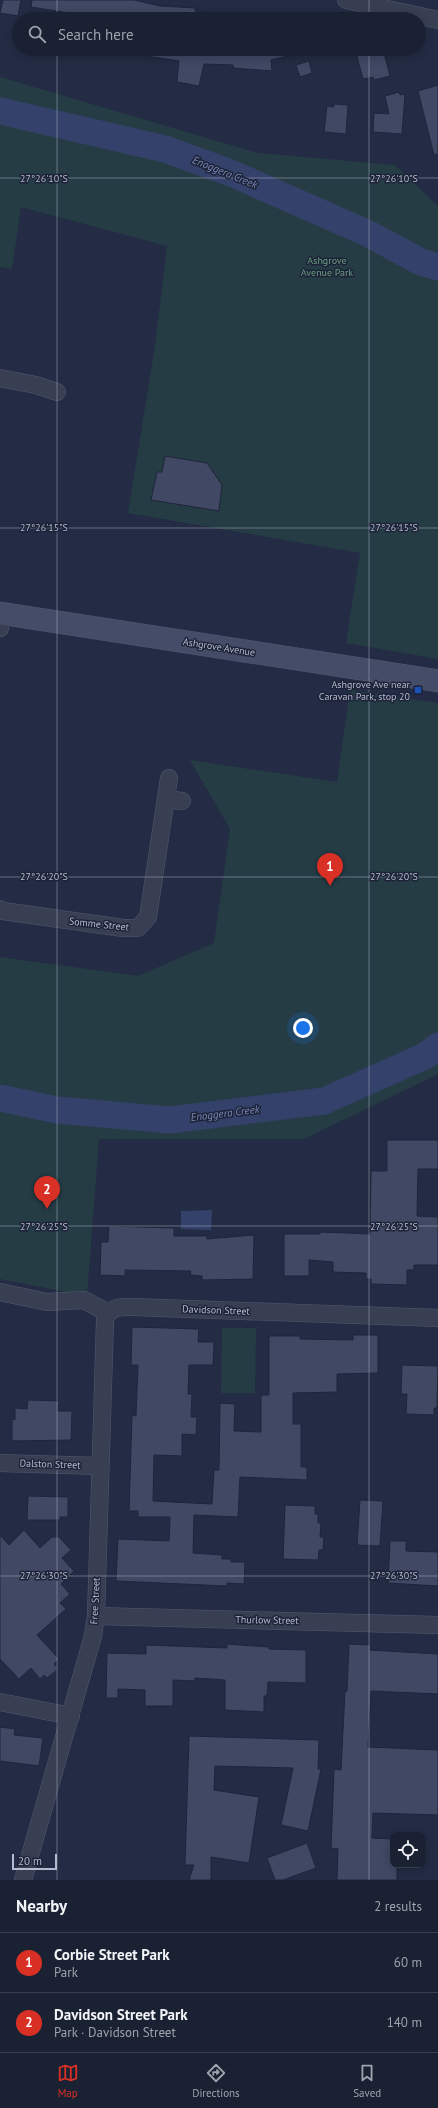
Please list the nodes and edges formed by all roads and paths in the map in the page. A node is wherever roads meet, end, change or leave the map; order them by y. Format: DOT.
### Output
graph roads {
  1 [pos="346,0"];
  2 [pos="401,12"];
  3 [pos="426,17"];
  4 [pos="438,20"];
  5 [pos="0,378"];
  6 [pos="57,392"];
  7 [pos="1,618"];
  8 [pos="438,681"];
  9 [pos="169,778"];
  10 [pos="0,909"];
  11 [pos="0,1292"];
  12 [pos="108,1313"];
  13 [pos="438,1318"];
  14 [pos="0,1463"];
  15 [pos="99,1466"];
  16 [pos="96,1616"];
  17 [pos="438,1625"];
  18 [pos="0,1702"];
  19 [pos="71,1716"];
  20 [pos="23,1880"];
  1 -- 2 [label="street"];
  3 -- 4 [label="street"];
  5 -- 6 [label="street"];
  7 -- 8 [label="main road, Ashgrove Avenue"];
  9 -- 10 [label="street, Somme Street"];
  11 -- 12 [label="street"];
  12 -- 13 [label="street, Davidson Street"];
  12 -- 15 [label="street, Free Street"];
  14 -- 15 [label="street, Dalston Street"];
  15 -- 16 [label="street, Free Street"];
  16 -- 17 [label="street, Thurlow Street"];
  16 -- 19 [label="street, Free Street"];
  18 -- 19 [label="street"];
  19 -- 20 [label="street, Free Street"];
}
